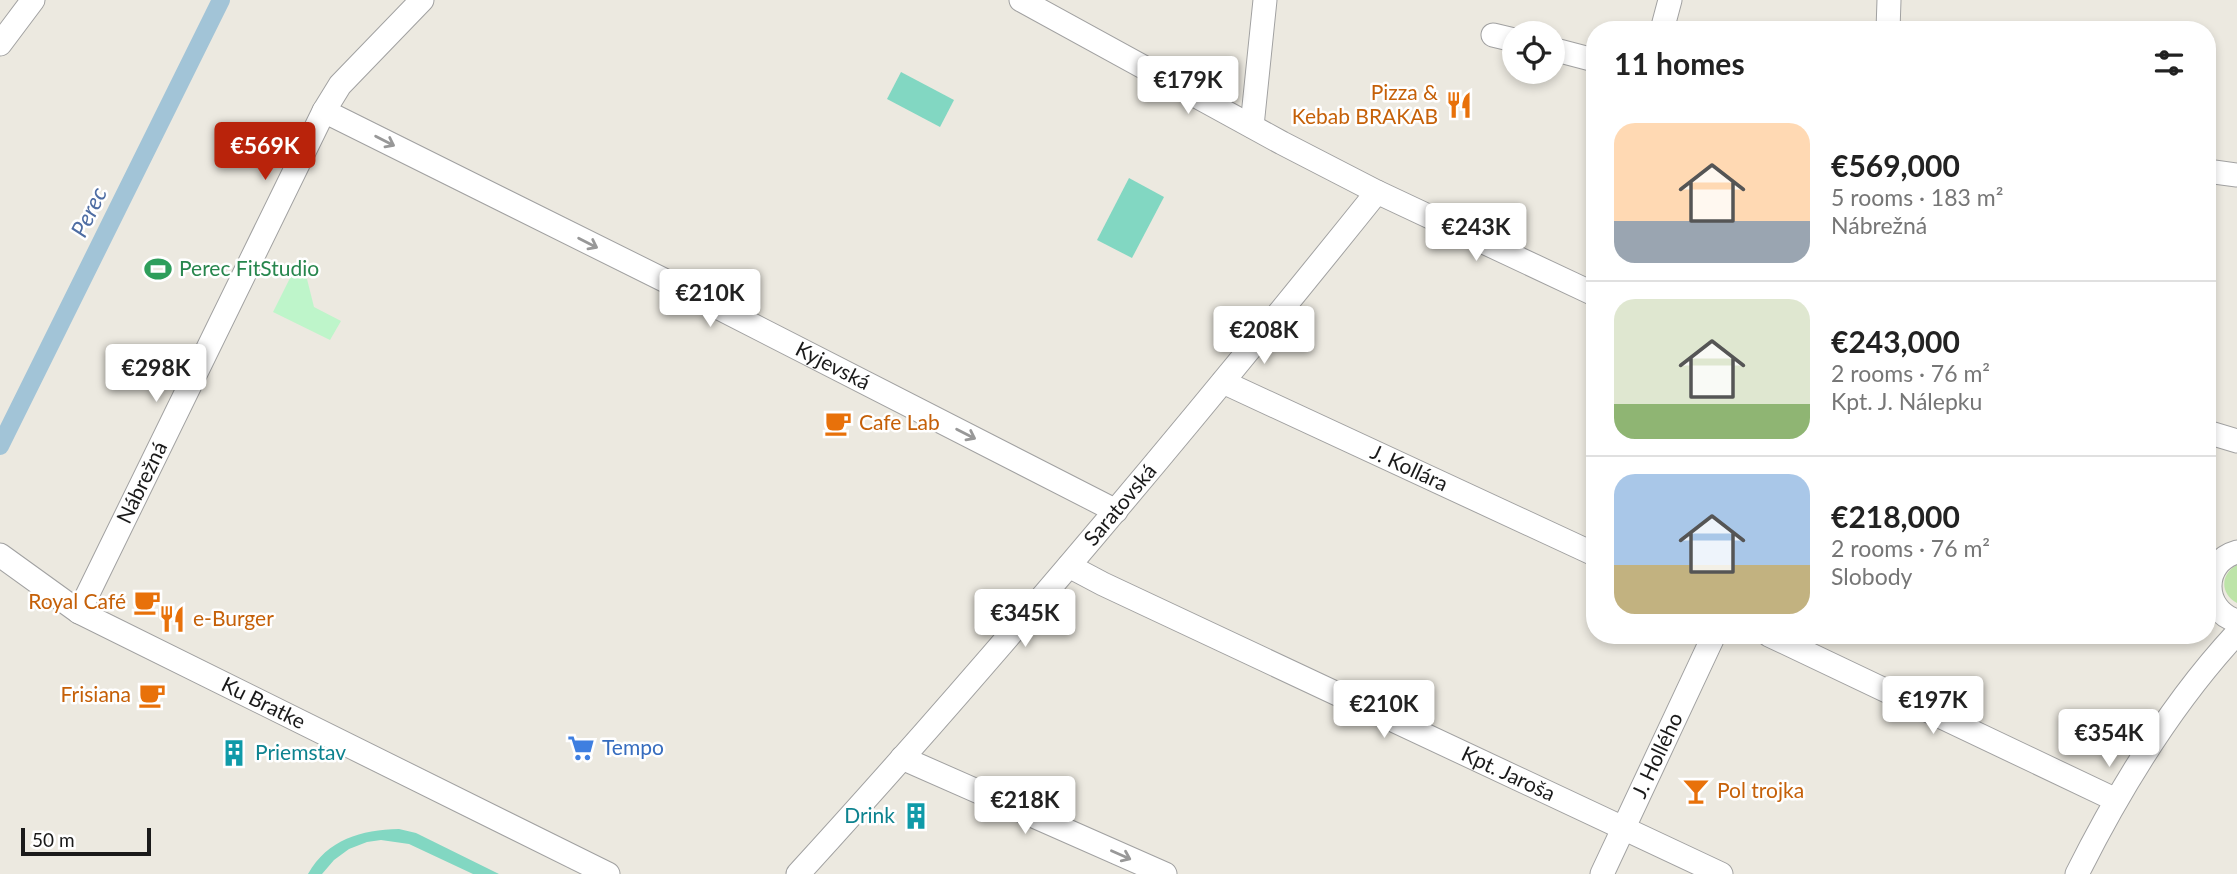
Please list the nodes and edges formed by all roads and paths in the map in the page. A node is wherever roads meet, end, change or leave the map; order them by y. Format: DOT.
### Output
graph roads {
  1 [pos="33,0"];
  2 [pos="422,0"];
  3 [pos="1021,0"];
  4 [pos="1265,0"];
  5 [pos="1671,0"];
  6 [pos="1889,0"];
  7 [pos="1665,21"];
  8 [pos="1888,21"];
  9 [pos="0,44"];
  10 [pos="1565,53"];
  11 [pos="1586,58"];
  12 [pos="324,111"];
  13 [pos="1252,126"];
  14 [pos="2216,172"];
  15 [pos="2237,175"];
  16 [pos="1377,192"];
  17 [pos="1586,290"];
  18 [pos="1223,383"];
  19 [pos="2216,434"];
  20 [pos="2236,440"];
  21 [pos="1116,511"];
  22 [pos="1586,550"];
  23 [pos="2237,552"];
  24 [pos="0,555"];
  25 [pos="2216,562"];
  26 [pos="1069,566"];
  27 [pos="79,612"];
  28 [pos="2229,617"];
  29 [pos="2237,634"];
  30 [pos="1710,644"];
  31 [pos="1788,644"];
  32 [pos="2210,662"];
  33 [pos="902,758"];
  34 [pos="2116,800"];
  35 [pos="1623,828"];
  36 [pos="608,874"];
  37 [pos="798,874"];
  38 [pos="1165,874"];
  39 [pos="1602,874"];
  40 [pos="1721,874"];
  41 [pos="2077,874"];
  1 -- 9 [label="street"];
  2 -- 12 [label="street, Nábrežná"];
  3 -- 13 [label="street"];
  4 -- 13 [label="street"];
  5 -- 7 [label="street"];
  6 -- 8 [label="street"];
  10 -- 11 [label="street"];
  12 -- 21 [label="street, Kyjevská, one-way"];
  12 -- 27 [label="street, Nábrežná"];
  13 -- 16 [label="street"];
  14 -- 15 [label="street"];
  16 -- 17 [label="street"];
  16 -- 18 [label="street, Saratovská"];
  18 -- 21 [label="street, Saratovská"];
  18 -- 22 [label="street, J. Kollára"];
  19 -- 20 [label="street"];
  21 -- 26 [label="street, Saratovská"];
  23 -- 25 [label="street"];
  24 -- 27 [label="street, Ku Bratke"];
  26 -- 33 [label="street, Saratovská"];
  26 -- 35 [label="street, Kpt. Jaroša"];
  27 -- 36 [label="street, Ku Bratke"];
  28 -- 32 [label="street"];
  29 -- 32 [label="street"];
  30 -- 35 [label="street, J. Hollého"];
  31 -- 34 [label="street"];
  32 -- 34 [label="street"];
  33 -- 37 [label="street, Saratovská"];
  33 -- 38 [label="street, one-way"];
  34 -- 41 [label="street"];
  35 -- 39 [label="street, J. Hollého"];
  35 -- 40 [label="street, Kpt. Jaroša"];
}
